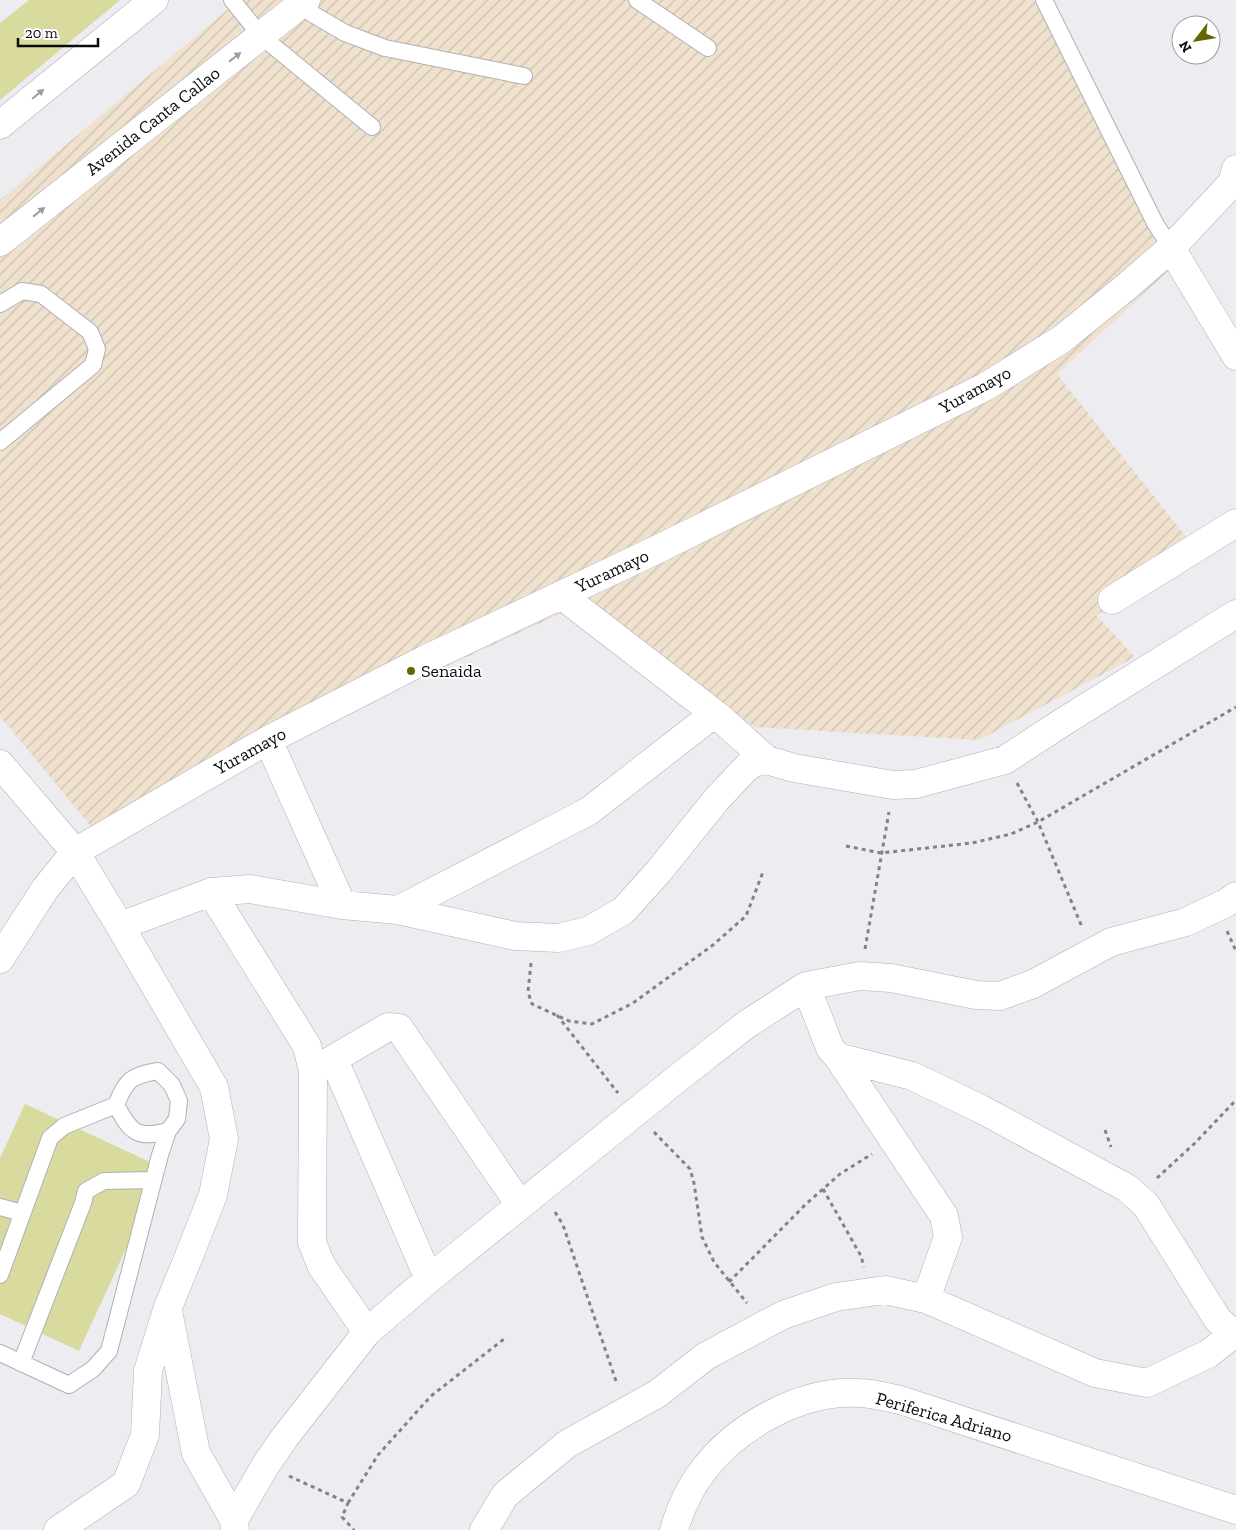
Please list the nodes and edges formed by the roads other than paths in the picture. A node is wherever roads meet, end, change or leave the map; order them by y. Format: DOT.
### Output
graph roads {
  1 [pos="154,0"];
  2 [pos="232,0"];
  3 [pos="637,0"];
  4 [pos="1044,0"];
  5 [pos="302,3"];
  6 [pos="261,36"];
  7 [pos="708,48"];
  8 [pos="524,76"];
  9 [pos="0,125"];
  10 [pos="372,127"];
  11 [pos="1235,181"];
  12 [pos="0,242"];
  13 [pos="1171,248"];
  14 [pos="0,304"];
  15 [pos="1236,356"];
  16 [pos="0,442"];
  17 [pos="1236,523"];
  18 [pos="561,595"];
  19 [pos="1112,600"];
  20 [pos="1236,614"];
  21 [pos="718,716"];
  22 [pos="268,740"];
  23 [pos="767,760"];
  24 [pos="0,764"];
  25 [pos="75,852"];
  26 [pos="211,892"];
  27 [pos="1236,896"];
  28 [pos="342,905"];
  29 [pos="398,910"];
  30 [pos="120,926"];
  31 [pos="0,959"];
  32 [pos="806,986"];
  33 [pos="838,1057"];
  34 [pos="324,1066"];
  35 [pos="116,1105"];
  36 [pos="168,1131"];
  37 [pos="154,1180"];
  38 [pos="520,1205"];
  39 [pos="0,1207"];
  40 [pos="22,1213"];
  41 [pos="0,1275"];
  42 [pos="429,1279"];
  43 [pos="926,1299"];
  44 [pos="168,1307"];
  45 [pos="368,1332"];
  46 [pos="1235,1333"];
  47 [pos="0,1352"];
  48 [pos="21,1363"];
  49 [pos="1236,1510"];
  50 [pos="235,1525"];
  51 [pos="58,1530"];
  52 [pos="484,1530"];
  53 [pos="674,1530"];
  9 -- 1 [label="street, one-way"];
  2 -- 6 [label="lane"];
  3 -- 7 [label="lane"];
  4 -- 13 [label="lane"];
  5 -- 6 [label="street, Avenida Canta Callao"];
  5 -- 8 [label="lane"];
  6 -- 10 [label="lane"];
  12 -- 6 [label="street, Avenida Canta Callao, one-way"];
  11 -- 13 [label="street, Yuramayo"];
  13 -- 15 [label="street"];
  13 -- 18 [label="street, Yuramayo"];
  14 -- 16 [label="lane"];
  17 -- 19 [label="street"];
  18 -- 21 [label="street"];
  18 -- 22 [label="street, Yuramayo"];
  20 -- 23 [label="street"];
  21 -- 23 [label="street"];
  21 -- 29 [label="street"];
  22 -- 25 [label="street, Yuramayo"];
  22 -- 28 [label="street"];
  23 -- 29 [label="street"];
  24 -- 25 [label="street"];
  25 -- 30 [label="street"];
  25 -- 31 [label="street, Yuramayo"];
  26 -- 28 [label="street"];
  26 -- 30 [label="street"];
  26 -- 34 [label="street"];
  27 -- 32 [label="street"];
  28 -- 29 [label="street"];
  30 -- 44 [label="street"];
  32 -- 33 [label="street"];
  32 -- 38 [label="street"];
  33 -- 43 [label="street"];
  33 -- 46 [label="street"];
  34 -- 38 [label="street"];
  34 -- 42 [label="street"];
  34 -- 45 [label="street"];
  35 -- 36 [label="lane"];
  35 -- 36 [label="lane"];
  35 -- 40 [label="lane"];
  36 -- 37 [label="lane"];
  37 -- 48 [label="lane"];
  37 -- 48 [label="lane"];
  38 -- 42 [label="street"];
  39 -- 40 [label="lane"];
  40 -- 41 [label="lane"];
  42 -- 45 [label="street"];
  43 -- 46 [label="street"];
  43 -- 52 [label="street"];
  44 -- 50 [label="street"];
  44 -- 51 [label="street"];
  45 -- 50 [label="street"];
  47 -- 48 [label="lane"];
  49 -- 53 [label="street, Periferica Adriano"];
}
